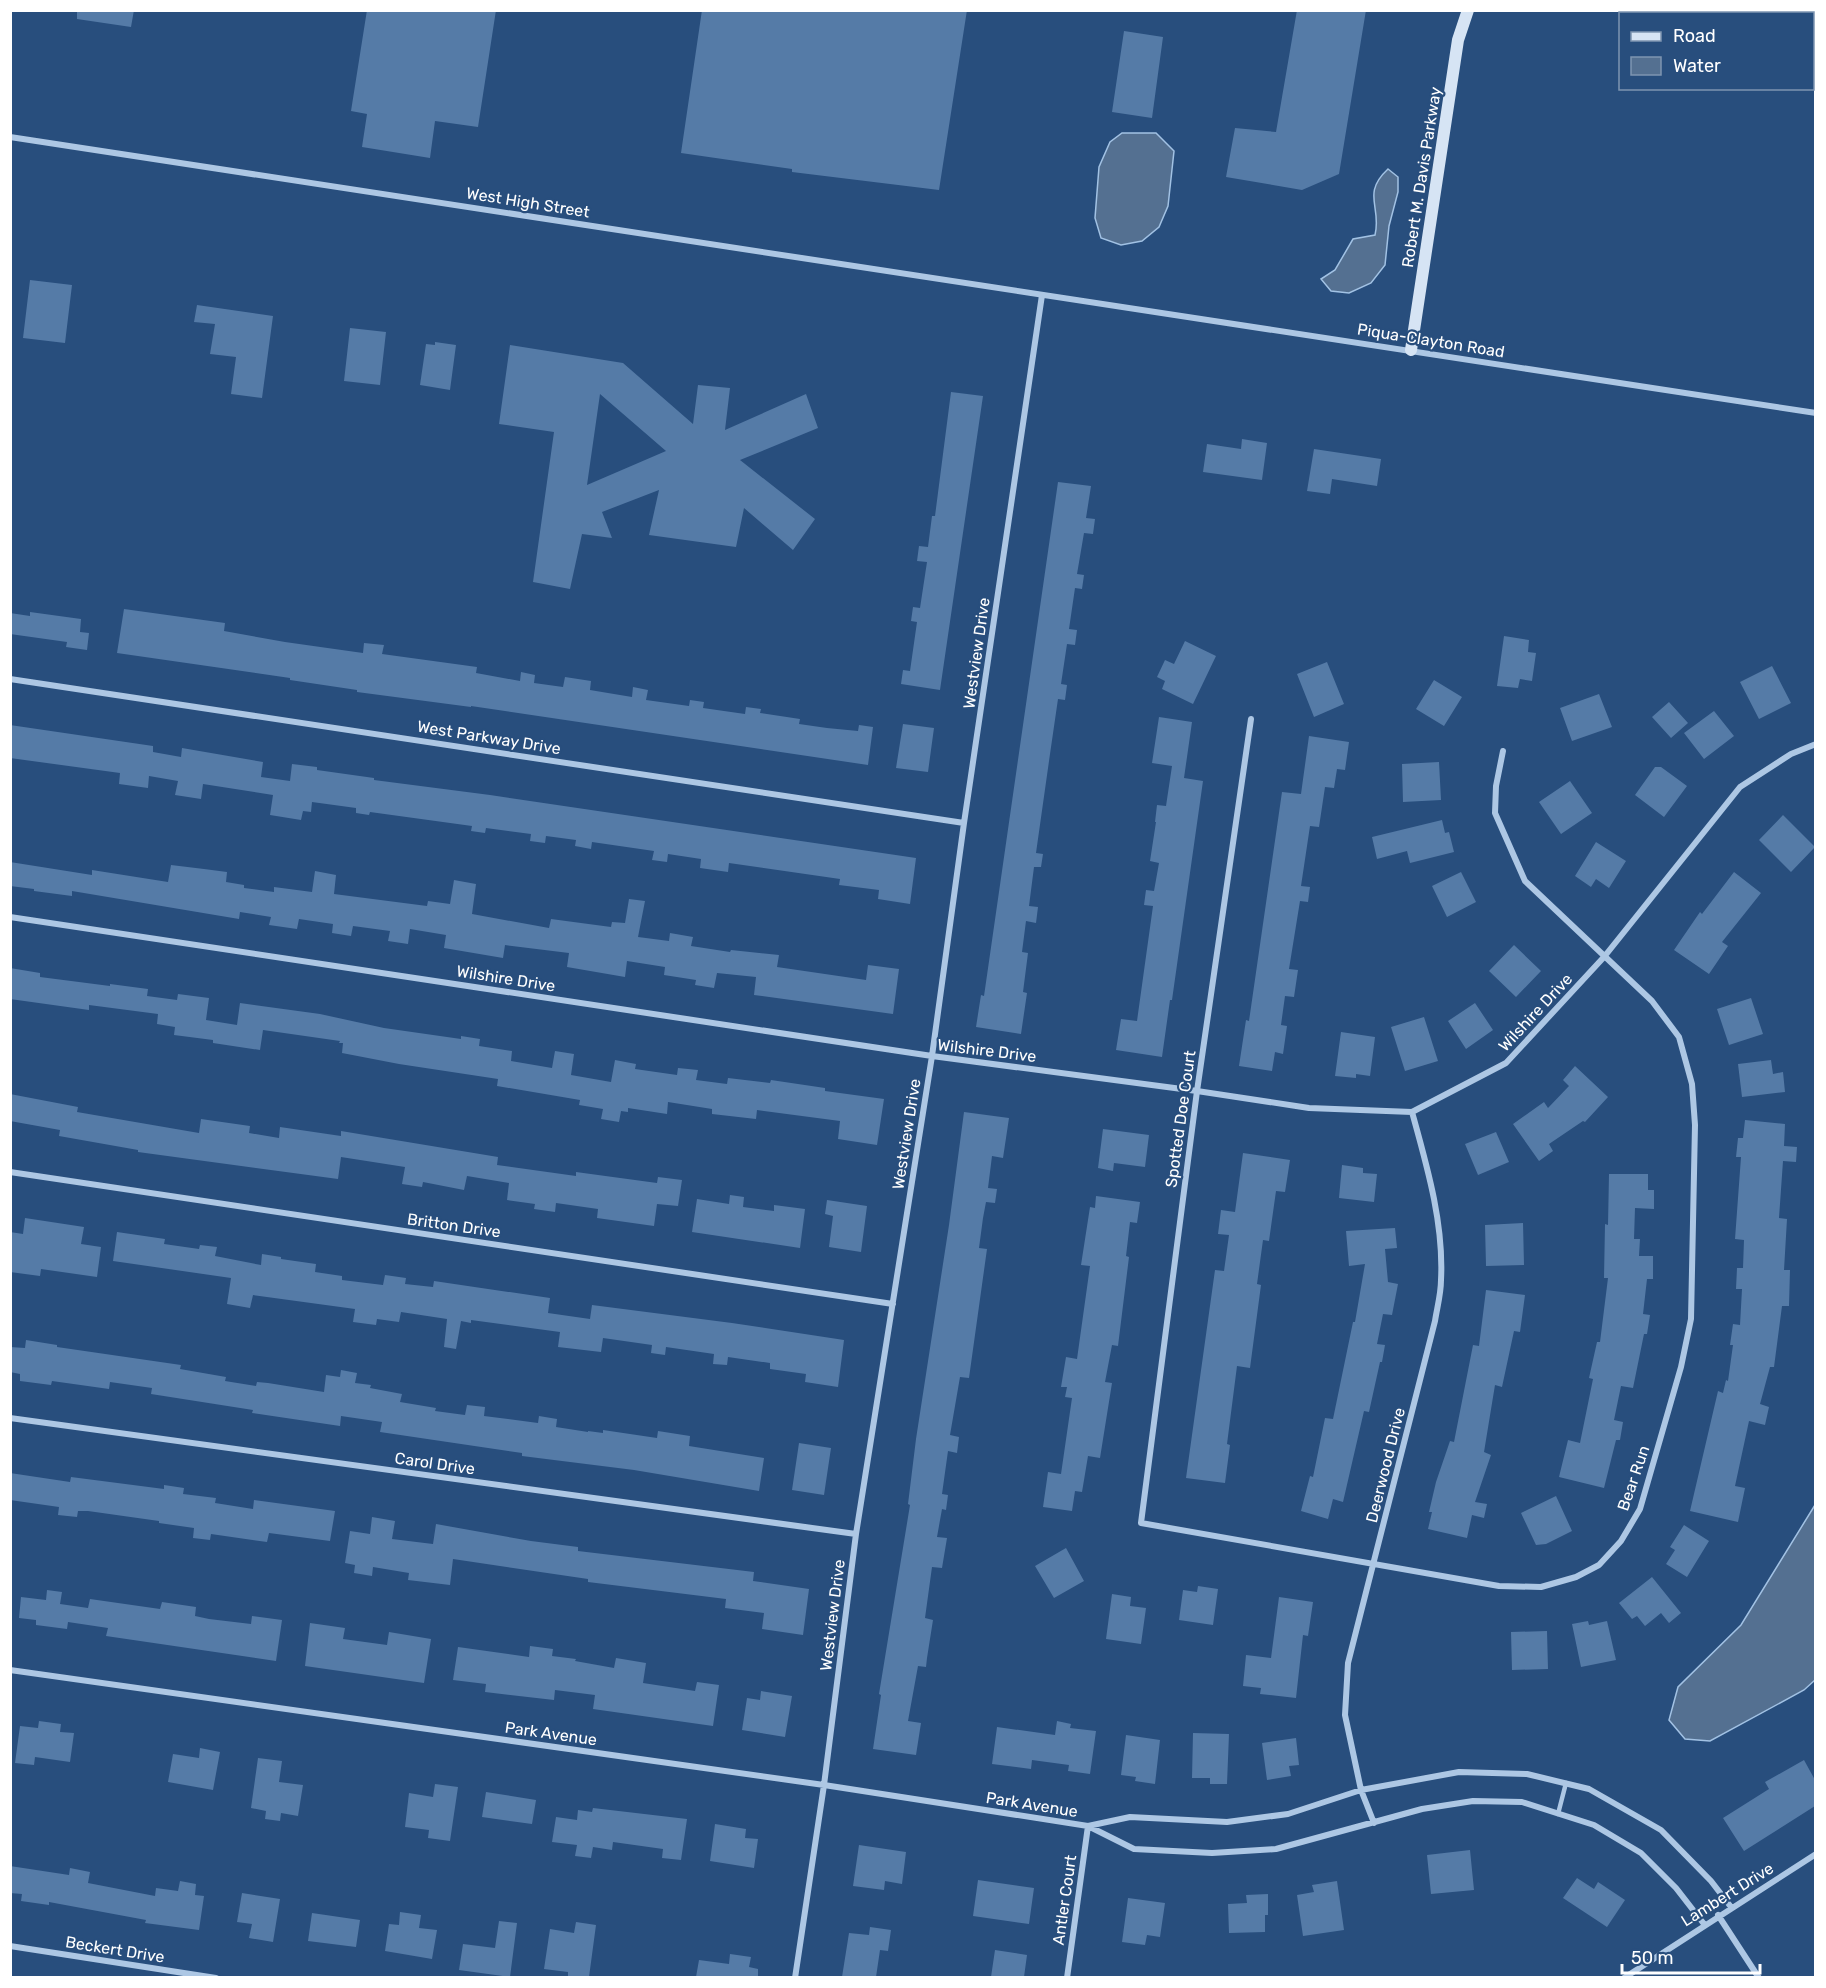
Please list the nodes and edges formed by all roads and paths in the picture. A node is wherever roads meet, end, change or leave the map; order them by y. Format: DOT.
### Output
graph roads {
  1 [pos="1468,10"];
  2 [pos="10,137"];
  3 [pos="1042,295"];
  4 [pos="1411,350"];
  5 [pos="1815,414"];
  6 [pos="10,679"];
  7 [pos="1251,719"];
  8 [pos="1815,744"];
  9 [pos="1503,751"];
  10 [pos="964,822"];
  11 [pos="10,917"];
  12 [pos="1604,957"];
  13 [pos="932,1056"];
  14 [pos="1197,1091"];
  15 [pos="1413,1112"];
  16 [pos="10,1172"];
  17 [pos="893,1304"];
  18 [pos="10,1418"];
  19 [pos="1141,1523"];
  20 [pos="856,1534"];
  21 [pos="1374,1563"];
  22 [pos="10,1670"];
  23 [pos="1566,1783"];
  24 [pos="824,1785"];
  25 [pos="1361,1790"];
  26 [pos="1557,1814"];
  27 [pos="1374,1823"];
  28 [pos="1088,1826"];
  29 [pos="1815,1854"];
  30 [pos="1731,1907"];
  31 [pos="1718,1915"];
  32 [pos="1704,1924"];
  33 [pos="10,1946"];
  34 [pos="216,1977"];
  35 [pos="795,1977"];
  36 [pos="1067,1977"];
  37 [pos="1624,1977"];
  38 [pos="1760,1977"];
  1 -- 4 [label="street, Robert M. Davis Parkway"];
  2 -- 3 [label="street, West High Street"];
  3 -- 4 [label="street, Piqua-Clayton Road"];
  3 -- 10 [label="street, Westview Drive"];
  4 -- 5 [label="street, Piqua-Clayton Road"];
  6 -- 10 [label="street, West Parkway Drive"];
  7 -- 14 [label="street, Spotted Doe Court"];
  8 -- 12 [label="street, Wilshire Drive"];
  9 -- 12 [label="street, Bear Run"];
  10 -- 13 [label="street, Westview Drive"];
  11 -- 13 [label="street, Wilshire Drive"];
  12 -- 15 [label="street, Wilshire Drive"];
  12 -- 21 [label="street, Bear Run"];
  13 -- 14 [label="street, Wilshire Drive"];
  13 -- 17 [label="street, Westview Drive"];
  14 -- 15 [label="street, Wilshire Drive"];
  14 -- 19 [label="street, Spotted Doe Court"];
  15 -- 21 [label="street, Deerwood Drive"];
  16 -- 17 [label="street, Britton Drive"];
  17 -- 20 [label="street, Westview Drive"];
  18 -- 20 [label="street, Carol Drive"];
  19 -- 21 [label="street, Bear Run"];
  20 -- 24 [label="street, Westview Drive"];
  21 -- 25 [label="street, Deerwood Drive"];
  22 -- 24 [label="street, Park Avenue"];
  23 -- 25 [label="street, Park Avenue"];
  23 -- 26 [label="lane"];
  23 -- 30 [label="street, Park Avenue"];
  24 -- 28 [label="street, Park Avenue"];
  24 -- 35 [label="street, Westview Drive"];
  25 -- 27 [label="street, Deerwood Drive"];
  25 -- 28 [label="street, Park Avenue"];
  26 -- 27 [label="street, Park Avenue"];
  26 -- 32 [label="street, Park Avenue"];
  27 -- 28 [label="street, Park Avenue"];
  28 -- 36 [label="street, Antler Court"];
  29 -- 30 [label="street, Lambert Drive"];
  30 -- 31 [label="street, Lambert Drive"];
  31 -- 32 [label="street, Lambert Drive"];
  31 -- 38 [label="street"];
  32 -- 37 [label="street, Lambert Drive"];
  33 -- 34 [label="street, Beckert Drive"];
}
